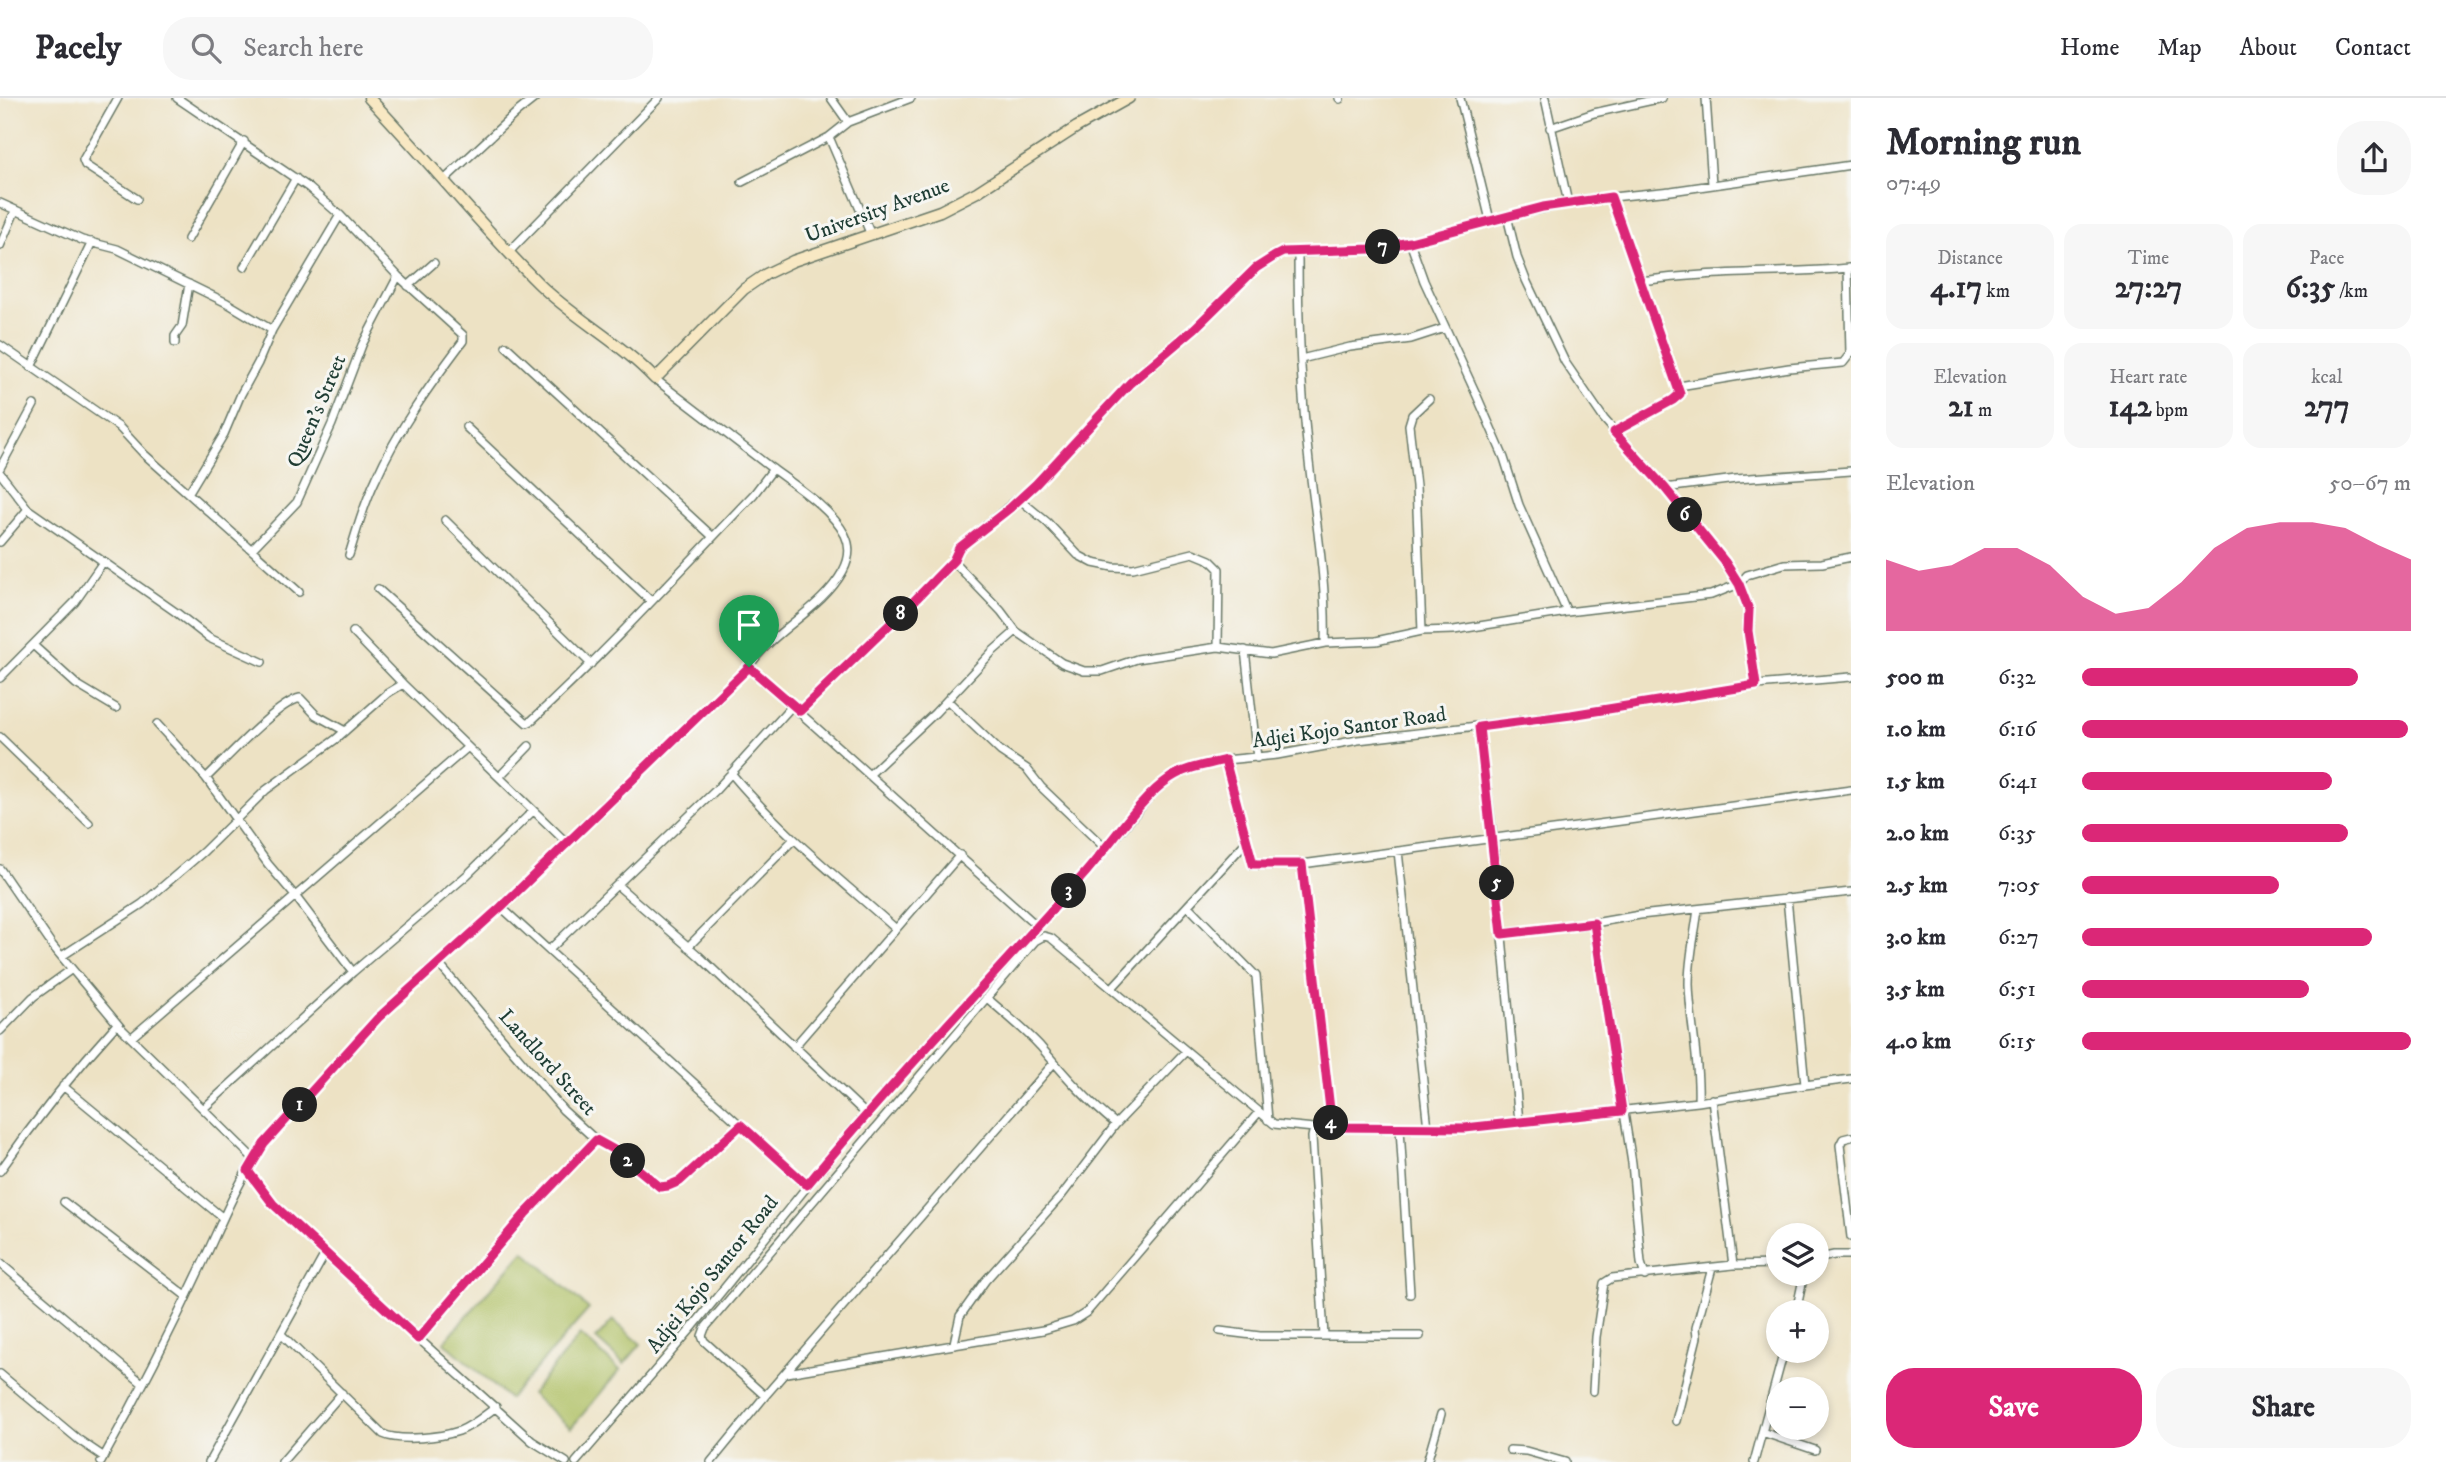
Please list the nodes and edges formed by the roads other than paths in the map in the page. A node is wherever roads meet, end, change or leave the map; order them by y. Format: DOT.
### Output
graph roads {
  1 [pos="118,98"];
  2 [pos="177,98"];
  3 [pos="369,98"];
  4 [pos="659,98"];
  5 [pos="831,98"];
  6 [pos="911,98"];
  7 [pos="1129,98"];
  8 [pos="1460,98"];
  9 [pos="1545,98"];
  10 [pos="1662,98"];
  11 [pos="1706,98"];
  12 [pos="532,99"];
  13 [pos="848,122"];
  14 [pos="1550,128"];
  15 [pos="829,137"];
  16 [pos="244,142"];
  17 [pos="1851,165"];
  18 [pos="296,178"];
  19 [pos="443,181"];
  20 [pos="742,182"];
  21 [pos="1712,184"];
  22 [pos="1611,197"];
  23 [pos="138,199"];
  24 [pos="0,203"];
  25 [pos="1568,203"];
  26 [pos="15,211"];
  27 [pos="340,215"];
  28 [pos="1507,216"];
  29 [pos="1490,220"];
  30 [pos="871,235"];
  31 [pos="188,239"];
  32 [pos="92,242"];
  33 [pos="1410,242"];
  34 [pos="0,246"];
  35 [pos="509,252"];
  36 [pos="1298,253"];
  37 [pos="434,263"];
  38 [pos="244,267"];
  39 [pos="1849,268"];
  40 [pos="398,276"];
  41 [pos="1642,281"];
  42 [pos="189,284"];
  43 [pos="408,286"];
  44 [pos="1445,328"];
  45 [pos="272,330"];
  46 [pos="174,344"];
  47 [pos="0,345"];
  48 [pos="506,346"];
  49 [pos="1301,359"];
  50 [pos="31,367"];
  51 [pos="655,379"];
  52 [pos="1679,386"];
  53 [pos="1429,399"];
  54 [pos="34,404"];
  55 [pos="466,427"];
  56 [pos="1614,432"];
  57 [pos="0,467"];
  58 [pos="773,469"];
  59 [pos="1851,471"];
  60 [pos="0,473"];
  61 [pos="1665,488"];
  62 [pos="189,492"];
  63 [pos="1019,499"];
  64 [pos="28,509"];
  65 [pos="445,520"];
  66 [pos="712,536"];
  67 [pos="0,542"];
  68 [pos="253,549"];
  69 [pos="349,555"];
  70 [pos="1851,557"];
  71 [pos="953,561"];
  72 [pos="103,562"];
  73 [pos="1739,584"];
  74 [pos="378,589"];
  75 [pos="299,592"];
  76 [pos="651,601"];
  77 [pos="1567,612"];
  78 [pos="1016,631"];
  79 [pos="1422,631"];
  80 [pos="353,632"];
  81 [pos="1325,643"];
  82 [pos="33,645"];
  83 [pos="1218,647"];
  84 [pos="1245,650"];
  85 [pos="262,662"];
  86 [pos="591,664"];
  87 [pos="749,667"];
  88 [pos="1851,677"];
  89 [pos="0,678"];
  90 [pos="403,684"];
  91 [pos="1756,685"];
  92 [pos="947,699"];
  93 [pos="116,708"];
  94 [pos="796,708"];
  95 [pos="157,724"];
  96 [pos="1479,727"];
  97 [pos="345,731"];
  98 [pos="0,737"];
  99 [pos="528,746"];
  100 [pos="468,747"];
  101 [pos="1257,758"];
  102 [pos="1225,760"];
  103 [pos="731,773"];
  104 [pos="869,775"];
  105 [pos="499,777"];
  106 [pos="205,778"];
  107 [pos="1851,790"];
  108 [pos="533,811"];
  109 [pos="235,819"];
  110 [pos="89,823"];
  111 [pos="1493,838"];
  112 [pos="794,839"];
  113 [pos="566,842"];
  114 [pos="1246,842"];
  115 [pos="1105,848"];
  116 [pos="1398,851"];
  117 [pos="960,855"];
  118 [pos="1302,864"];
  119 [pos="0,869"];
  120 [pos="617,885"];
  121 [pos="1851,892"];
  122 [pos="296,897"];
  123 [pos="1787,898"];
  124 [pos="1188,906"];
  125 [pos="501,907"];
  126 [pos="1698,909"];
  127 [pos="1594,923"];
  128 [pos="1036,925"];
  129 [pos="896,929"];
  130 [pos="1502,934"];
  131 [pos="688,947"];
  132 [pos="549,950"];
  133 [pos="62,956"];
  134 [pos="438,963"];
  135 [pos="72,969"];
  136 [pos="353,972"];
  137 [pos="1112,988"];
  138 [pos="987,998"];
  139 [pos="117,1024"];
  140 [pos="0,1031"];
  141 [pos="131,1038"];
  142 [pos="794,1047"];
  143 [pos="1186,1051"];
  144 [pos="1054,1064"];
  145 [pos="1851,1079"];
  146 [pos="1805,1084"];
  147 [pos="63,1086"];
  148 [pos="1712,1099"];
  149 [pos="1698,1102"];
  150 [pos="203,1109"];
  151 [pos="1622,1111"];
  152 [pos="1259,1112"];
  153 [pos="866,1114"];
  154 [pos="1268,1120"];
  155 [pos="1518,1122"];
  156 [pos="1116,1124"];
  157 [pos="741,1125"];
  158 [pos="1332,1127"];
  159 [pos="1314,1128"];
  160 [pos="1399,1128"];
  161 [pos="1428,1128"];
  162 [pos="1851,1137"];
  163 [pos="596,1140"];
  164 [pos="254,1159"];
  165 [pos="0,1171"];
  166 [pos="248,1171"];
  167 [pos="807,1185"];
  168 [pos="64,1202"];
  169 [pos="223,1218"];
  170 [pos="1851,1237"];
  171 [pos="325,1254"];
  172 [pos="1851,1255"];
  173 [pos="1829,1256"];
  174 [pos="0,1263"];
  175 [pos="1766,1264"];
  176 [pos="1733,1265"];
  177 [pos="1712,1268"];
  178 [pos="1645,1276"];
  179 [pos="1410,1294"];
  180 [pos="186,1296"];
  181 [pos="1220,1331"];
  182 [pos="282,1335"];
  183 [pos="1324,1336"];
  184 [pos="1420,1336"];
  185 [pos="418,1339"];
  186 [pos="954,1343"];
  187 [pos="1781,1363"];
  188 [pos="787,1373"];
  189 [pos="0,1374"];
  190 [pos="142,1384"];
  191 [pos="1592,1391"];
  192 [pos="342,1393"];
  193 [pos="765,1396"];
  194 [pos="496,1407"];
  195 [pos="1441,1414"];
  196 [pos="1676,1421"];
  197 [pos="1762,1433"];
  198 [pos="1510,1450"];
  199 [pos="1815,1450"];
  200 [pos="102,1460"];
  201 [pos="209,1462"];
  202 [pos="282,1462"];
  203 [pos="566,1462"];
  204 [pos="576,1462"];
  205 [pos="711,1462"];
  206 [pos="1427,1462"];
  207 [pos="1565,1462"];
  208 [pos="1754,1462"];
  1 -- 23 [label="street"];
  2 -- 16 [label="street"];
  3 -- 19 [label="street"];
  4 -- 35 [label="street"];
  5 -- 13 [label="street"];
  6 -- 13 [label="street"];
  7 -- 30 [label="street, University Avenue"];
  8 -- 29 [label="street"];
  9 -- 14 [label="street"];
  10 -- 14 [label="street"];
  11 -- 21 [label="street"];
  12 -- 19 [label="street"];
  13 -- 15 [label="street"];
  14 -- 25 [label="street"];
  15 -- 20 [label="street"];
  15 -- 30 [label="street"];
  16 -- 18 [label="street"];
  16 -- 31 [label="street"];
  17 -- 21 [label="street"];
  18 -- 27 [label="street"];
  18 -- 38 [label="street"];
  19 -- 35 [label="street"];
  21 -- 22 [label="street"];
  22 -- 25 [label="street"];
  22 -- 41 [label="street"];
  24 -- 26 [label="street"];
  25 -- 28 [label="street"];
  26 -- 32 [label="street"];
  26 -- 34 [label="street"];
  27 -- 40 [label="street"];
  27 -- 45 [label="street"];
  28 -- 29 [label="street"];
  28 -- 56 [label="street"];
  29 -- 33 [label="street"];
  30 -- 51 [label="street, University Avenue"];
  32 -- 42 [label="street"];
  32 -- 50 [label="street"];
  33 -- 36 [label="street"];
  33 -- 44 [label="street"];
  35 -- 51 [label="street"];
  36 -- 49 [label="street"];
  36 -- 63 [label="street"];
  37 -- 43 [label="street"];
  39 -- 41 [label="street"];
  39 -- 52 [label="street"];
  40 -- 43 [label="street"];
  40 -- 68 [label="street, Queen’s Street"];
  41 -- 52 [label="street"];
  42 -- 45 [label="street"];
  42 -- 46 [label="street"];
  43 -- 69 [label="street"];
  44 -- 49 [label="street"];
  44 -- 77 [label="street"];
  45 -- 62 [label="street"];
  47 -- 50 [label="street"];
  48 -- 66 [label="street"];
  49 -- 81 [label="street"];
  50 -- 62 [label="street"];
  51 -- 58 [label="street"];
  52 -- 56 [label="street"];
  53 -- 79 [label="street"];
  54 -- 57 [label="street"];
  55 -- 76 [label="street"];
  56 -- 61 [label="street"];
  58 -- 66 [label="street"];
  58 -- 87 [label="street"];
  59 -- 61 [label="street"];
  60 -- 64 [label="street"];
  61 -- 73 [label="street"];
  62 -- 68 [label="street"];
  63 -- 71 [label="street"];
  63 -- 83 [label="street"];
  64 -- 67 [label="street"];
  64 -- 72 [label="street"];
  65 -- 86 [label="street"];
  66 -- 76 [label="street"];
  68 -- 75 [label="street"];
  70 -- 73 [label="street"];
  71 -- 78 [label="street"];
  71 -- 94 [label="street"];
  72 -- 82 [label="street"];
  72 -- 85 [label="street"];
  73 -- 77 [label="street"];
  73 -- 91 [label="street"];
  74 -- 86 [label="street"];
  76 -- 86 [label="street"];
  77 -- 79 [label="street"];
  78 -- 83 [label="street"];
  78 -- 92 [label="street"];
  79 -- 81 [label="street"];
  80 -- 90 [label="street"];
  81 -- 84 [label="street"];
  82 -- 89 [label="street"];
  82 -- 93 [label="street"];
  83 -- 84 [label="street"];
  84 -- 101 [label="street"];
  87 -- 94 [label="street"];
  87 -- 113 [label="street"];
  88 -- 91 [label="street, Adjei Kojo Santor Road"];
  90 -- 97 [label="street"];
  90 -- 100 [label="street"];
  91 -- 96 [label="street, Adjei Kojo Santor Road"];
  92 -- 104 [label="street"];
  92 -- 115 [label="street"];
  94 -- 103 [label="street"];
  94 -- 104 [label="street"];
  95 -- 106 [label="street"];
  96 -- 101 [label="street, Adjei Kojo Santor Road"];
  96 -- 111 [label="street"];
  97 -- 106 [label="street"];
  97 -- 109 [label="street"];
  98 -- 110 [label="street"];
  99 -- 105 [label="street"];
  100 -- 105 [label="street"];
  100 -- 122 [label="street"];
  101 -- 102 [label="street, Adjei Kojo Santor Road"];
  102 -- 114 [label="street"];
  102 -- 115 [label="street, Adjei Kojo Santor Road"];
  103 -- 112 [label="street"];
  103 -- 120 [label="street"];
  104 -- 117 [label="street"];
  105 -- 108 [label="street"];
  106 -- 109 [label="street"];
  107 -- 111 [label="street"];
  108 -- 113 [label="street"];
  108 -- 136 [label="street"];
  109 -- 122 [label="street"];
  109 -- 133 [label="street"];
  111 -- 116 [label="street"];
  111 -- 130 [label="street"];
  112 -- 129 [label="street"];
  112 -- 131 [label="street"];
  113 -- 125 [label="street"];
  114 -- 118 [label="street"];
  114 -- 124 [label="street"];
  115 -- 128 [label="street, Adjei Kojo Santor Road"];
  116 -- 118 [label="street"];
  116 -- 161 [label="street"];
  117 -- 128 [label="street"];
  117 -- 129 [label="street"];
  118 -- 158 [label="street"];
  119 -- 133 [label="street"];
  120 -- 131 [label="street"];
  120 -- 132 [label="street"];
  121 -- 123 [label="street"];
  122 -- 136 [label="street"];
  122 -- 141 [label="street"];
  123 -- 126 [label="street"];
  123 -- 146 [label="street"];
  124 -- 137 [label="street"];
  124 -- 154 [label="street"];
  125 -- 132 [label="street"];
  125 -- 134 [label="street"];
  126 -- 127 [label="street"];
  126 -- 149 [label="street"];
  127 -- 130 [label="street"];
  127 -- 151 [label="street"];
  128 -- 153 [label="street, Adjei Kojo Santor Road"];
  129 -- 142 [label="street"];
  130 -- 155 [label="street"];
  131 -- 142 [label="street"];
  132 -- 157 [label="street"];
  133 -- 135 [label="street"];
  134 -- 163 [label="street, Landlord Street"];
  134 -- 164 [label="street"];
  135 -- 139 [label="street"];
  135 -- 140 [label="street"];
  136 -- 150 [label="street"];
  137 -- 138 [label="street"];
  137 -- 143 [label="street"];
  138 -- 144 [label="street"];
  138 -- 193 [label="street"];
  139 -- 141 [label="street"];
  139 -- 147 [label="street"];
  141 -- 150 [label="street"];
  142 -- 153 [label="street"];
  143 -- 152 [label="street"];
  143 -- 156 [label="street"];
  144 -- 156 [label="street"];
  144 -- 188 [label="street"];
  145 -- 146 [label="street"];
  146 -- 148 [label="street"];
  147 -- 165 [label="street"];
  147 -- 169 [label="street"];
  148 -- 149 [label="street"];
  148 -- 176 [label="street"];
  149 -- 151 [label="street"];
  150 -- 164 [label="street"];
  151 -- 155 [label="street"];
  151 -- 178 [label="street"];
  152 -- 154 [label="street"];
  152 -- 186 [label="street"];
  153 -- 167 [label="street, Adjei Kojo Santor Road"];
  154 -- 159 [label="street"];
  155 -- 161 [label="street"];
  156 -- 186 [label="street"];
  157 -- 163 [label="street, Landlord Street"];
  157 -- 167 [label="street"];
  158 -- 159 [label="street"];
  158 -- 160 [label="street"];
  159 -- 183 [label="street"];
  160 -- 161 [label="street"];
  160 -- 179 [label="street"];
  162 -- 170 [label="street"];
  163 -- 185 [label="street"];
  164 -- 166 [label="street"];
  166 -- 169 [label="street"];
  166 -- 171 [label="street"];
  167 -- 204 [label="street, Adjei Kojo Santor Road"];
  168 -- 180 [label="street"];
  169 -- 180 [label="street"];
  171 -- 182 [label="street"];
  171 -- 185 [label="street"];
  172 -- 173 [label="street"];
  174 -- 190 [label="street"];
  175 -- 176 [label="street"];
  176 -- 177 [label="street"];
  177 -- 178 [label="street"];
  177 -- 196 [label="street"];
  178 -- 191 [label="street"];
  180 -- 190 [label="street"];
  181 -- 183 [label="street"];
  182 -- 192 [label="street"];
  182 -- 201 [label="street"];
  183 -- 184 [label="street"];
  185 -- 194 [label="street"];
  186 -- 188 [label="street"];
  187 -- 197 [label="street"];
  188 -- 193 [label="street"];
  189 -- 200 [label="street"];
  190 -- 200 [label="street"];
  192 -- 194 [label="street"];
  192 -- 202 [label="street"];
  193 -- 205 [label="street"];
  194 -- 203 [label="street"];
  195 -- 206 [label="street"];
  197 -- 199 [label="street"];
  197 -- 208 [label="street"];
  198 -- 207 [label="street"];
}
